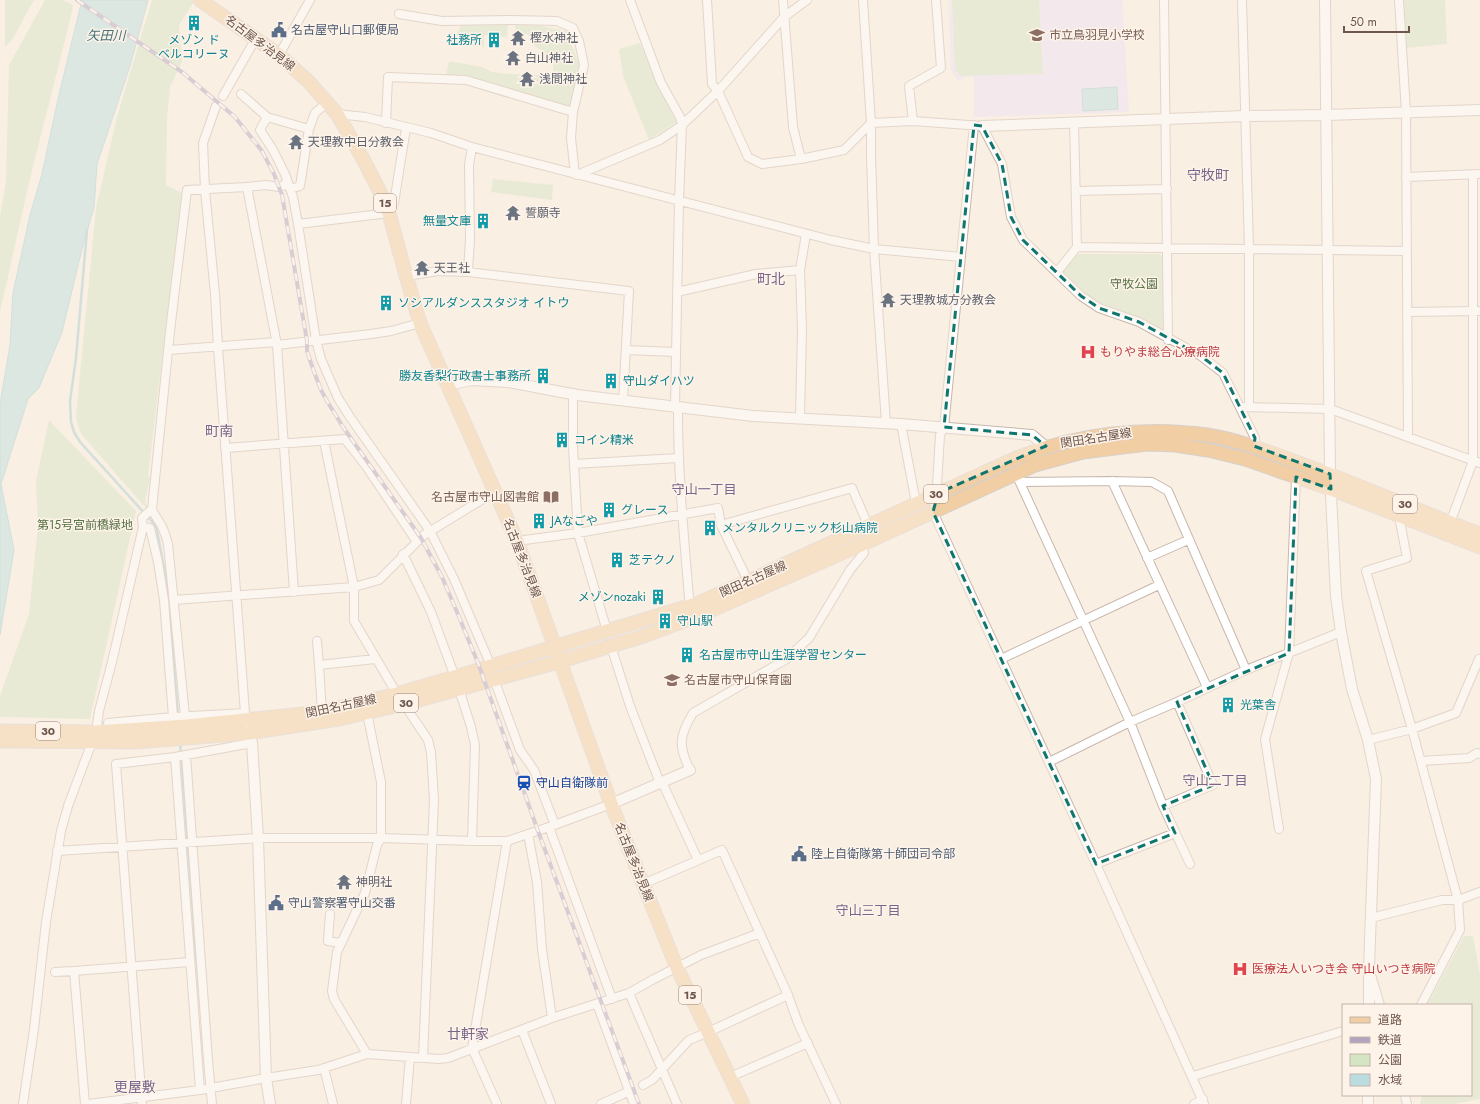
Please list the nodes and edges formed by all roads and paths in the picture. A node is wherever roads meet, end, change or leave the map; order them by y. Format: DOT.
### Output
graph roads {
  1 [pos="200,0"];
  2 [pos="630,0"];
  3 [pos="707,0"];
  4 [pos="783,0"];
  5 [pos="807,0"];
  6 [pos="863,0"];
  7 [pos="936,0"];
  8 [pos="1164,0"];
  9 [pos="1242,0"];
  10 [pos="1325,0"];
  11 [pos="1399,0"];
  12 [pos="307,1"];
  13 [pos="400,14"];
  14 [pos="784,17"];
  15 [pos="256,38"];
  16 [pos="280,55"];
  17 [pos="718,91"];
  18 [pos="241,94"];
  19 [pos="223,96"];
  20 [pos="328,102"];
  21 [pos="216,106"];
  22 [pos="1480,110"];
  23 [pos="573,112"];
  24 [pos="1406,112"];
  25 [pos="337,114"];
  26 [pos="1326,115"];
  27 [pos="1245,116"];
  28 [pos="267,117"];
  29 [pos="1166,119"];
  30 [pos="913,121"];
  31 [pos="1074,122"];
  32 [pos="386,123"];
  33 [pos="871,123"];
  34 [pos="682,124"];
  35 [pos="978,126"];
  36 [pos="406,128"];
  37 [pos="309,129"];
  38 [pos="472,147"];
  39 [pos="801,159"];
  40 [pos="576,174"];
  41 [pos="1476,174"];
  42 [pos="1406,177"];
  43 [pos="287,181"];
  44 [pos="247,186"];
  45 [pos="290,189"];
  46 [pos="1167,189"];
  47 [pos="205,190"];
  48 [pos="1076,191"];
  49 [pos="679,200"];
  50 [pos="392,208"];
  51 [pos="298,224"];
  52 [pos="806,234"];
  53 [pos="1077,247"];
  54 [pos="1167,248"];
  55 [pos="874,249"];
  56 [pos="1249,249"];
  57 [pos="1328,250"];
  58 [pos="1406,251"];
  59 [pos="961,257"];
  60 [pos="800,270"];
  61 [pos="468,272"];
  62 [pos="1056,272"];
  63 [pos="406,276"];
  64 [pos="677,292"];
  65 [pos="1476,311"];
  66 [pos="1407,312"];
  67 [pos="420,323"];
  68 [pos="316,340"];
  69 [pos="1168,340"];
  70 [pos="276,343"];
  71 [pos="218,347"];
  72 [pos="169,350"];
  73 [pos="626,350"];
  74 [pos="676,352"];
  75 [pos="448,385"];
  76 [pos="573,393"];
  77 [pos="623,401"];
  78 [pos="675,407"];
  79 [pos="1249,407"];
  80 [pos="1240,408"];
  81 [pos="1330,409"];
  82 [pos="800,418"];
  83 [pos="886,423"];
  84 [pos="901,424"];
  85 [pos="944,427"];
  86 [pos="1408,436"];
  87 [pos="324,441"];
  88 [pos="283,444"];
  89 [pos="1254,446"];
  90 [pos="1046,447"];
  91 [pos="225,448"];
  92 [pos="678,458"];
  93 [pos="1477,462"];
  94 [pos="574,464"];
  95 [pos="1330,474"];
  96 [pos="1019,478"];
  97 [pos="1296,478"];
  98 [pos="1112,480"];
  99 [pos="1331,489"];
  100 [pos="496,492"];
  101 [pos="938,493"];
  102 [pos="916,503"];
  103 [pos="152,509"];
  104 [pos="933,512"];
  105 [pos="682,514"];
  106 [pos="1399,516"];
  107 [pos="1450,523"];
  108 [pos="721,525"];
  109 [pos="868,525"];
  110 [pos="143,527"];
  111 [pos="430,531"];
  112 [pos="578,533"];
  113 [pos="1480,534"];
  114 [pos="517,540"];
  115 [pos="1188,540"];
  116 [pos="417,542"];
  117 [pos="862,544"];
  118 [pos="1480,547"];
  119 [pos="403,554"];
  120 [pos="1147,558"];
  121 [pos="748,582"];
  122 [pos="1159,585"];
  123 [pos="354,587"];
  124 [pos="294,592"];
  125 [pos="237,596"];
  126 [pos="174,600"];
  127 [pos="690,606"];
  128 [pos="1083,620"];
  129 [pos="607,631"];
  130 [pos="1341,632"];
  131 [pos="317,641"];
  132 [pos="611,646"];
  133 [pos="555,647"];
  134 [pos="1289,653"];
  135 [pos="1479,658"];
  136 [pos="375,659"];
  137 [pos="1001,659"];
  138 [pos="560,662"];
  139 [pos="319,666"];
  140 [pos="1246,670"];
  141 [pos="492,673"];
  142 [pos="457,683"];
  143 [pos="1207,687"];
  144 [pos="400,699"];
  145 [pos="1177,702"];
  146 [pos="322,712"];
  147 [pos="368,713"];
  148 [pos="181,722"];
  149 [pos="1130,722"];
  150 [pos="108,723"];
  151 [pos="248,727"];
  152 [pos="1412,729"];
  153 [pos="0,731"];
  154 [pos="94,737"];
  155 [pos="1368,740"];
  156 [pos="0,741"];
  157 [pos="1480,754"];
  158 [pos="180,756"];
  159 [pos="1420,761"];
  160 [pos="1049,762"];
  161 [pos="690,770"];
  162 [pos="661,783"];
  163 [pos="611,804"];
  164 [pos="1163,806"];
  165 [pos="552,826"];
  166 [pos="1279,829"];
  167 [pos="1175,833"];
  168 [pos="528,834"];
  169 [pos="258,838"];
  170 [pos="381,838"];
  171 [pos="432,840"];
  172 [pos="472,841"];
  173 [pos="507,841"];
  174 [pos="181,842"];
  175 [pos="193,842"];
  176 [pos="122,847"];
  177 [pos="57,851"];
  178 [pos="698,860"];
  179 [pos="1096,864"];
  180 [pos="1190,864"];
  181 [pos="643,884"];
  182 [pos="1480,892"];
  183 [pos="1458,900"];
  184 [pos="330,914"];
  185 [pos="1371,918"];
  186 [pos="760,933"];
  187 [pos="340,943"];
  188 [pos="190,962"];
  189 [pos="131,966"];
  190 [pos="1369,967"];
  191 [pos="677,968"];
  192 [pos="74,971"];
  193 [pos="56,972"];
  194 [pos="629,994"];
  195 [pos="788,995"];
  196 [pos="612,998"];
  197 [pos="597,1004"];
  198 [pos="1369,1004"];
  199 [pos="1380,1004"];
  200 [pos="1422,1004"];
  201 [pos="552,1018"];
  202 [pos="522,1030"];
  203 [pos="1342,1031"];
  204 [pos="708,1032"];
  205 [pos="808,1043"];
  206 [pos="472,1048"];
  207 [pos="367,1054"];
  208 [pos="410,1057"];
  209 [pos="423,1058"];
  210 [pos="324,1068"];
  211 [pos="662,1069"];
  212 [pos="1193,1076"];
  213 [pos="266,1078"];
  214 [pos="730,1078"];
  215 [pos="643,1085"];
  216 [pos="210,1088"];
  217 [pos="200,1090"];
  218 [pos="630,1091"];
  219 [pos="142,1100"];
  220 [pos="1204,1102"];
  221 [pos="23,1104"];
  222 [pos="85,1104"];
  223 [pos="88,1104"];
  224 [pos="212,1104"];
  225 [pos="270,1104"];
  226 [pos="333,1104"];
  227 [pos="406,1104"];
  228 [pos="497,1104"];
  229 [pos="551,1104"];
  230 [pos="601,1104"];
  231 [pos="634,1104"];
  232 [pos="677,1104"];
  233 [pos="743,1104"];
  234 [pos="836,1104"];
  235 [pos="1194,1104"];
  1 -- 15 [label="main road, 名古屋多治見線 / 15"];
  2 -- 34 [label="street"];
  3 -- 17 [label="street"];
  4 -- 14 [label="street"];
  5 -- 14 [label="street"];
  6 -- 33 [label="street"];
  7 -- 30 [label="street"];
  8 -- 29 [label="street"];
  9 -- 27 [label="street"];
  10 -- 26 [label="street"];
  11 -- 24 [label="street"];
  12 -- 16 [label="street"];
  13 -- 23 [label="street"];
  14 -- 17 [label="street"];
  14 -- 39 [label="street"];
  15 -- 16 [label="main road, 名古屋多治見線 / 15"];
  15 -- 19 [label="street"];
  16 -- 20 [label="main road, 名古屋多治見線 / 15"];
  17 -- 34 [label="street"];
  17 -- 39 [label="street"];
  18 -- 28 [label="street"];
  20 -- 25 [label="main road, 名古屋多治見線 / 15"];
  20 -- 37 [label="street"];
  21 -- 47 [label="street"];
  22 -- 24 [label="street"];
  23 -- 32 [label="street"];
  23 -- 40 [label="street"];
  24 -- 26 [label="street"];
  24 -- 42 [label="street"];
  25 -- 32 [label="street"];
  25 -- 50 [label="main road, 名古屋多治見線 / 15"];
  26 -- 27 [label="street"];
  26 -- 57 [label="street"];
  27 -- 29 [label="street"];
  27 -- 56 [label="street"];
  28 -- 37 [label="street"];
  28 -- 43 [label="street"];
  29 -- 31 [label="street"];
  29 -- 46 [label="street"];
  30 -- 33 [label="street"];
  30 -- 35 [label="street"];
  31 -- 35 [label="street"];
  31 -- 48 [label="street"];
  32 -- 36 [label="street"];
  33 -- 39 [label="street"];
  33 -- 55 [label="street"];
  34 -- 40 [label="street"];
  34 -- 49 [label="street"];
  35 -- 59 [label="street"];
  35 -- 62 [label="street"];
  36 -- 38 [label="street"];
  36 -- 50 [label="street"];
  37 -- 45 [label="street"];
  38 -- 40 [label="street"];
  38 -- 61 [label="street"];
  40 -- 49 [label="street"];
  41 -- 42 [label="street"];
  41 -- 65 [label="street"];
  42 -- 58 [label="street"];
  43 -- 44 [label="street"];
  43 -- 45 [label="street"];
  44 -- 47 [label="street"];
  44 -- 70 [label="street"];
  45 -- 51 [label="street"];
  46 -- 48 [label="street"];
  46 -- 54 [label="street"];
  47 -- 71 [label="street"];
  47 -- 72 [label="street"];
  48 -- 53 [label="street"];
  49 -- 52 [label="street"];
  49 -- 64 [label="street"];
  50 -- 51 [label="street"];
  50 -- 63 [label="main road, 名古屋多治見線 / 15"];
  51 -- 68 [label="street"];
  52 -- 55 [label="street"];
  52 -- 60 [label="street"];
  53 -- 54 [label="street"];
  53 -- 62 [label="street"];
  54 -- 56 [label="street"];
  54 -- 69 [label="street"];
  55 -- 59 [label="street"];
  55 -- 83 [label="street"];
  56 -- 57 [label="street"];
  56 -- 79 [label="street"];
  57 -- 58 [label="street"];
  57 -- 81 [label="street"];
  58 -- 66 [label="street"];
  59 -- 85 [label="street"];
  60 -- 64 [label="street"];
  60 -- 82 [label="street"];
  61 -- 63 [label="street"];
  61 -- 73 [label="street"];
  62 -- 69 [label="street"];
  63 -- 67 [label="main road, 名古屋多治見線 / 15"];
  64 -- 74 [label="street"];
  65 -- 66 [label="street"];
  65 -- 93 [label="street"];
  66 -- 86 [label="street"];
  67 -- 68 [label="street"];
  67 -- 75 [label="main road, 名古屋多治見線 / 15"];
  68 -- 70 [label="street"];
  68 -- 111 [label="street"];
  69 -- 80 [label="street"];
  70 -- 71 [label="street"];
  70 -- 88 [label="street"];
  71 -- 72 [label="street"];
  71 -- 91 [label="street"];
  72 -- 103 [label="street"];
  73 -- 74 [label="street"];
  73 -- 77 [label="street"];
  74 -- 78 [label="street"];
  75 -- 76 [label="street"];
  75 -- 100 [label="main road, 名古屋多治見線 / 15"];
  76 -- 77 [label="street"];
  76 -- 94 [label="street"];
  77 -- 78 [label="street"];
  78 -- 82 [label="street"];
  78 -- 92 [label="street"];
  79 -- 80 [label="street"];
  79 -- 81 [label="street"];
  80 -- 89 [label="street"];
  81 -- 86 [label="street"];
  81 -- 95 [label="street"];
  82 -- 83 [label="street"];
  83 -- 84 [label="street"];
  84 -- 85 [label="street"];
  84 -- 102 [label="street"];
  85 -- 90 [label="street"];
  85 -- 101 [label="street"];
  86 -- 93 [label="street"];
  87 -- 88 [label="street"];
  87 -- 116 [label="street"];
  87 -- 123 [label="street"];
  88 -- 91 [label="street"];
  88 -- 124 [label="street"];
  89 -- 90 [label="main road, 関田名古屋線 / 30"];
  89 -- 95 [label="main road, 関田名古屋線 / 30"];
  90 -- 101 [label="main road, 関田名古屋線 / 30"];
  91 -- 125 [label="street"];
  92 -- 94 [label="street"];
  92 -- 105 [label="street"];
  93 -- 107 [label="street"];
  94 -- 112 [label="street"];
  95 -- 99 [label="street"];
  95 -- 107 [label="main road, 関田名古屋線 / 30"];
  96 -- 97 [label="main road, 関田名古屋線 / 30"];
  96 -- 98 [label="street"];
  96 -- 104 [label="main road, 関田名古屋線 / 30"];
  96 -- 128 [label="street"];
  97 -- 99 [label="main road, 関田名古屋線 / 30"];
  97 -- 134 [label="street"];
  98 -- 115 [label="street"];
  98 -- 120 [label="street"];
  99 -- 106 [label="main road, 関田名古屋線 / 30"];
  99 -- 130 [label="street"];
  100 -- 111 [label="street"];
  100 -- 114 [label="main road, 名古屋多治見線 / 15"];
  101 -- 102 [label="main road, 関田名古屋線 / 30"];
  101 -- 104 [label="street"];
  102 -- 109 [label="main road, 関田名古屋線 / 30"];
  103 -- 110 [label="street"];
  103 -- 126 [label="street"];
  104 -- 117 [label="main road, 関田名古屋線 / 30"];
  104 -- 137 [label="street"];
  105 -- 108 [label="street"];
  105 -- 112 [label="street"];
  105 -- 127 [label="street"];
  106 -- 118 [label="main road, 関田名古屋線 / 30"];
  106 -- 152 [label="street"];
  107 -- 113 [label="main road, 関田名古屋線 / 30"];
  108 -- 109 [label="street"];
  108 -- 121 [label="street"];
  109 -- 121 [label="main road, 関田名古屋線 / 30"];
  110 -- 148 [label="street"];
  110 -- 154 [label="street"];
  111 -- 116 [label="street"];
  111 -- 141 [label="street"];
  112 -- 114 [label="street"];
  112 -- 129 [label="street"];
  114 -- 133 [label="main road, 名古屋多治見線 / 15"];
  115 -- 120 [label="street"];
  115 -- 140 [label="street"];
  116 -- 119 [label="street"];
  117 -- 132 [label="main road, 関田名古屋線 / 30"];
  117 -- 161 [label="street"];
  119 -- 123 [label="street"];
  119 -- 142 [label="street"];
  120 -- 122 [label="street"];
  121 -- 127 [label="main road, 関田名古屋線 / 30"];
  122 -- 128 [label="street"];
  122 -- 143 [label="street"];
  123 -- 124 [label="street"];
  123 -- 136 [label="street"];
  124 -- 125 [label="street"];
  125 -- 126 [label="street"];
  125 -- 151 [label="street"];
  126 -- 148 [label="street"];
  127 -- 129 [label="main road, 関田名古屋線 / 30"];
  128 -- 137 [label="street"];
  128 -- 149 [label="street"];
  129 -- 133 [label="main road, 関田名古屋線 / 30"];
  130 -- 134 [label="street"];
  130 -- 155 [label="street"];
  131 -- 139 [label="street"];
  132 -- 138 [label="main road, 関田名古屋線 / 30"];
  132 -- 162 [label="street"];
  133 -- 138 [label="main road, 名古屋多治見線 / 15"];
  133 -- 141 [label="main road, 関田名古屋線 / 30"];
  134 -- 140 [label="street"];
  134 -- 166 [label="street"];
  135 -- 152 [label="street"];
  136 -- 139 [label="street"];
  136 -- 144 [label="street"];
  137 -- 160 [label="street"];
  138 -- 141 [label="main road, 関田名古屋線 / 30"];
  138 -- 163 [label="main road, 名古屋多治見線 / 15"];
  139 -- 146 [label="street"];
  140 -- 143 [label="street"];
  141 -- 142 [label="main road, 関田名古屋線 / 30"];
  141 -- 165 [label="street"];
  142 -- 144 [label="main road, 関田名古屋線 / 30"];
  142 -- 172 [label="street"];
  143 -- 145 [label="street"];
  144 -- 146 [label="main road, 関田名古屋線 / 30"];
  144 -- 147 [label="main road, 関田名古屋線 / 30"];
  144 -- 171 [label="street"];
  145 -- 149 [label="street"];
  145 -- 164 [label="street"];
  146 -- 151 [label="main road, 関田名古屋線 / 30"];
  147 -- 151 [label="main road, 関田名古屋線 / 30"];
  147 -- 170 [label="street"];
  148 -- 150 [label="street"];
  148 -- 151 [label="main road, 関田名古屋線 / 30"];
  148 -- 154 [label="main road, 関田名古屋線 / 30"];
  149 -- 160 [label="street"];
  149 -- 164 [label="street"];
  151 -- 158 [label="street"];
  151 -- 169 [label="street"];
  152 -- 155 [label="street"];
  152 -- 159 [label="street"];
  153 -- 154 [label="main road, 関田名古屋線 / 30"];
  154 -- 156 [label="main road, 関田名古屋線 / 30"];
  154 -- 177 [label="street"];
  155 -- 185 [label="street"];
  157 -- 159 [label="street"];
  158 -- 174 [label="street"];
  158 -- 175 [label="street"];
  158 -- 176 [label="street"];
  159 -- 183 [label="street"];
  160 -- 179 [label="street"];
  161 -- 162 [label="street"];
  162 -- 163 [label="street"];
  162 -- 178 [label="street"];
  163 -- 165 [label="street"];
  163 -- 181 [label="main road, 名古屋多治見線 / 15"];
  164 -- 167 [label="street"];
  165 -- 168 [label="street"];
  165 -- 196 [label="street"];
  167 -- 179 [label="street"];
  167 -- 180 [label="street"];
  168 -- 173 [label="street"];
  168 -- 201 [label="street"];
  169 -- 170 [label="street"];
  169 -- 175 [label="street"];
  169 -- 213 [label="street"];
  170 -- 171 [label="street"];
  170 -- 187 [label="street"];
  171 -- 172 [label="street"];
  171 -- 209 [label="street"];
  172 -- 173 [label="street"];
  173 -- 206 [label="street"];
  174 -- 175 [label="street"];
  174 -- 176 [label="street"];
  174 -- 188 [label="street"];
  175 -- 216 [label="street"];
  176 -- 177 [label="street"];
  176 -- 189 [label="street"];
  177 -- 221 [label="street"];
  178 -- 181 [label="street"];
  178 -- 186 [label="street"];
  179 -- 212 [label="street"];
  181 -- 191 [label="main road, 名古屋多治見線 / 15"];
  182 -- 183 [label="street"];
  183 -- 185 [label="street"];
  183 -- 200 [label="street"];
  184 -- 187 [label="street"];
  185 -- 190 [label="street"];
  186 -- 191 [label="street"];
  186 -- 195 [label="street"];
  187 -- 207 [label="street"];
  188 -- 189 [label="street"];
  188 -- 217 [label="street"];
  189 -- 192 [label="street"];
  189 -- 219 [label="street"];
  190 -- 198 [label="street"];
  190 -- 199 [label="street"];
  191 -- 194 [label="street"];
  191 -- 204 [label="main road, 名古屋多治見線 / 15"];
  192 -- 193 [label="street"];
  192 -- 222 [label="street"];
  194 -- 196 [label="street"];
  194 -- 211 [label="street"];
  195 -- 204 [label="street"];
  195 -- 205 [label="street"];
  196 -- 197 [label="street"];
  197 -- 201 [label="street"];
  197 -- 218 [label="street"];
  201 -- 202 [label="street"];
  202 -- 206 [label="street"];
  202 -- 229 [label="street"];
  203 -- 212 [label="street"];
  204 -- 211 [label="street"];
  204 -- 214 [label="main road, 名古屋多治見線 / 15"];
  205 -- 214 [label="street"];
  205 -- 234 [label="street"];
  206 -- 209 [label="street"];
  206 -- 228 [label="street"];
  207 -- 208 [label="street"];
  207 -- 210 [label="street"];
  208 -- 209 [label="street"];
  208 -- 227 [label="street"];
  210 -- 213 [label="street"];
  210 -- 226 [label="street"];
  211 -- 215 [label="street"];
  211 -- 232 [label="street"];
  212 -- 220 [label="street"];
  213 -- 216 [label="street"];
  213 -- 225 [label="street"];
  214 -- 233 [label="main road, 名古屋多治見線 / 15"];
  216 -- 217 [label="street"];
  216 -- 224 [label="street"];
  217 -- 219 [label="street"];
  218 -- 230 [label="street"];
  218 -- 231 [label="street"];
  219 -- 223 [label="street"];
  220 -- 235 [label="street"];
}
